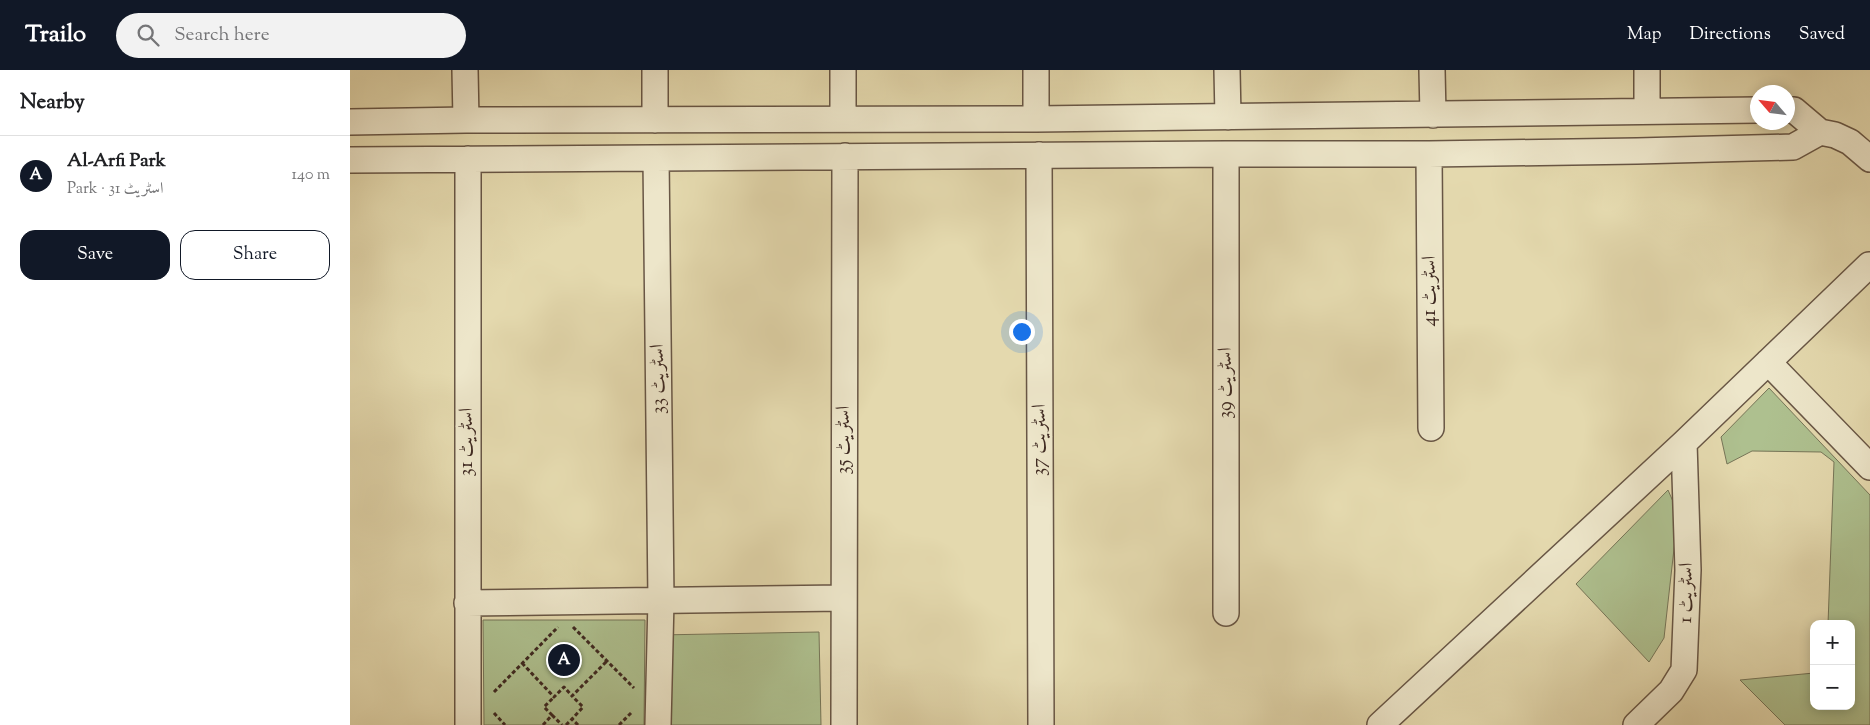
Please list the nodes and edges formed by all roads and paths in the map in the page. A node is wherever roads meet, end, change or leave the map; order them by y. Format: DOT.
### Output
graph roads {
  1 [pos="465,70"];
  2 [pos="655,70"];
  3 [pos="843,70"];
  4 [pos="1036,70"];
  5 [pos="1227,70"];
  6 [pos="1432,70"];
  7 [pos="1647,70"];
  8 [pos="1750,110"];
  9 [pos="1647,111"];
  10 [pos="1795,111"];
  11 [pos="1432,114"];
  12 [pos="1134,116"];
  13 [pos="1228,117"];
  14 [pos="843,118"];
  15 [pos="1036,119"];
  16 [pos="466,120"];
  17 [pos="655,120"];
  18 [pos="409,121"];
  19 [pos="350,122"];
  20 [pos="1820,132"];
  21 [pos="1131,154"];
  22 [pos="1226,154"];
  23 [pos="1429,154"];
  24 [pos="1039,155"];
  25 [pos="844,156"];
  26 [pos="656,158"];
  27 [pos="468,159"];
  28 [pos="1870,159"];
  29 [pos="350,160"];
  30 [pos="408,160"];
  31 [pos="1869,265"];
  32 [pos="1768,362"];
  33 [pos="1431,428"];
  34 [pos="1684,443"];
  35 [pos="1870,467"];
  36 [pos="844,598"];
  37 [pos="662,600"];
  38 [pos="467,602"];
  39 [pos="1226,613"];
  40 [pos="559,626"];
  41 [pos="572,626"];
  42 [pos="607,661"];
  43 [pos="522,663"];
  44 [pos="638,692"];
  45 [pos="490,696"];
  46 [pos="572,696"];
  47 [pos="554,697"];
  48 [pos="638,705"];
  49 [pos="489,708"];
  50 [pos="552,715"];
  51 [pos="572,719"];
  52 [pos="468,725"];
  53 [pos="505,725"];
  54 [pos="543,725"];
  55 [pos="562,725"];
  56 [pos="566,725"];
  57 [pos="578,725"];
  58 [pos="619,725"];
  59 [pos="658,725"];
  60 [pos="844,725"];
  61 [pos="1041,725"];
  62 [pos="1380,725"];
  63 [pos="1636,725"];
  1 -- 16 [label="street"];
  2 -- 17 [label="street"];
  3 -- 14 [label="street"];
  4 -- 15 [label="street"];
  5 -- 13 [label="street"];
  6 -- 11 [label="street"];
  7 -- 9 [label="street"];
  8 -- 9 [label="street"];
  9 -- 11 [label="street"];
  10 -- 20 [label="street"];
  11 -- 13 [label="street"];
  12 -- 13 [label="street"];
  12 -- 15 [label="street"];
  12 -- 21 [label="street"];
  14 -- 15 [label="street"];
  14 -- 17 [label="street"];
  16 -- 17 [label="street"];
  16 -- 18 [label="street"];
  18 -- 19 [label="street"];
  18 -- 30 [label="street"];
  20 -- 23 [label="street"];
  20 -- 28 [label="street"];
  21 -- 22 [label="street"];
  21 -- 24 [label="street"];
  22 -- 23 [label="street"];
  22 -- 39 [label="street, اسٹریٹ 39"];
  23 -- 33 [label="street, اسٹریٹ 41"];
  24 -- 25 [label="street"];
  24 -- 61 [label="street, اسٹریٹ 37"];
  25 -- 26 [label="street"];
  25 -- 36 [label="street, اسٹریٹ 35"];
  26 -- 27 [label="street"];
  26 -- 37 [label="street, اسٹریٹ 33"];
  27 -- 30 [label="street"];
  27 -- 38 [label="street, اسٹریٹ 31"];
  29 -- 30 [label="street"];
  31 -- 32 [label="street"];
  32 -- 34 [label="street"];
  32 -- 35 [label="street"];
  34 -- 62 [label="street"];
  34 -- 63 [label="street, اسٹریٹ 1"];
  36 -- 37 [label="street"];
  36 -- 60 [label="street, اسٹریٹ 35"];
  37 -- 38 [label="street"];
  37 -- 59 [label="street, اسٹریٹ 33"];
  38 -- 52 [label="street, اسٹریٹ 31"];
  40 -- 43 [label="path"];
  41 -- 42 [label="path"];
  42 -- 44 [label="path"];
  42 -- 46 [label="path"];
  43 -- 45 [label="path"];
  43 -- 47 [label="path"];
  46 -- 47 [label="path"];
  46 -- 51 [label="path"];
  47 -- 50 [label="path"];
  48 -- 58 [label="path"];
  49 -- 53 [label="path"];
  50 -- 54 [label="path"];
  50 -- 55 [label="path"];
  51 -- 56 [label="path"];
  51 -- 57 [label="path"];
}
